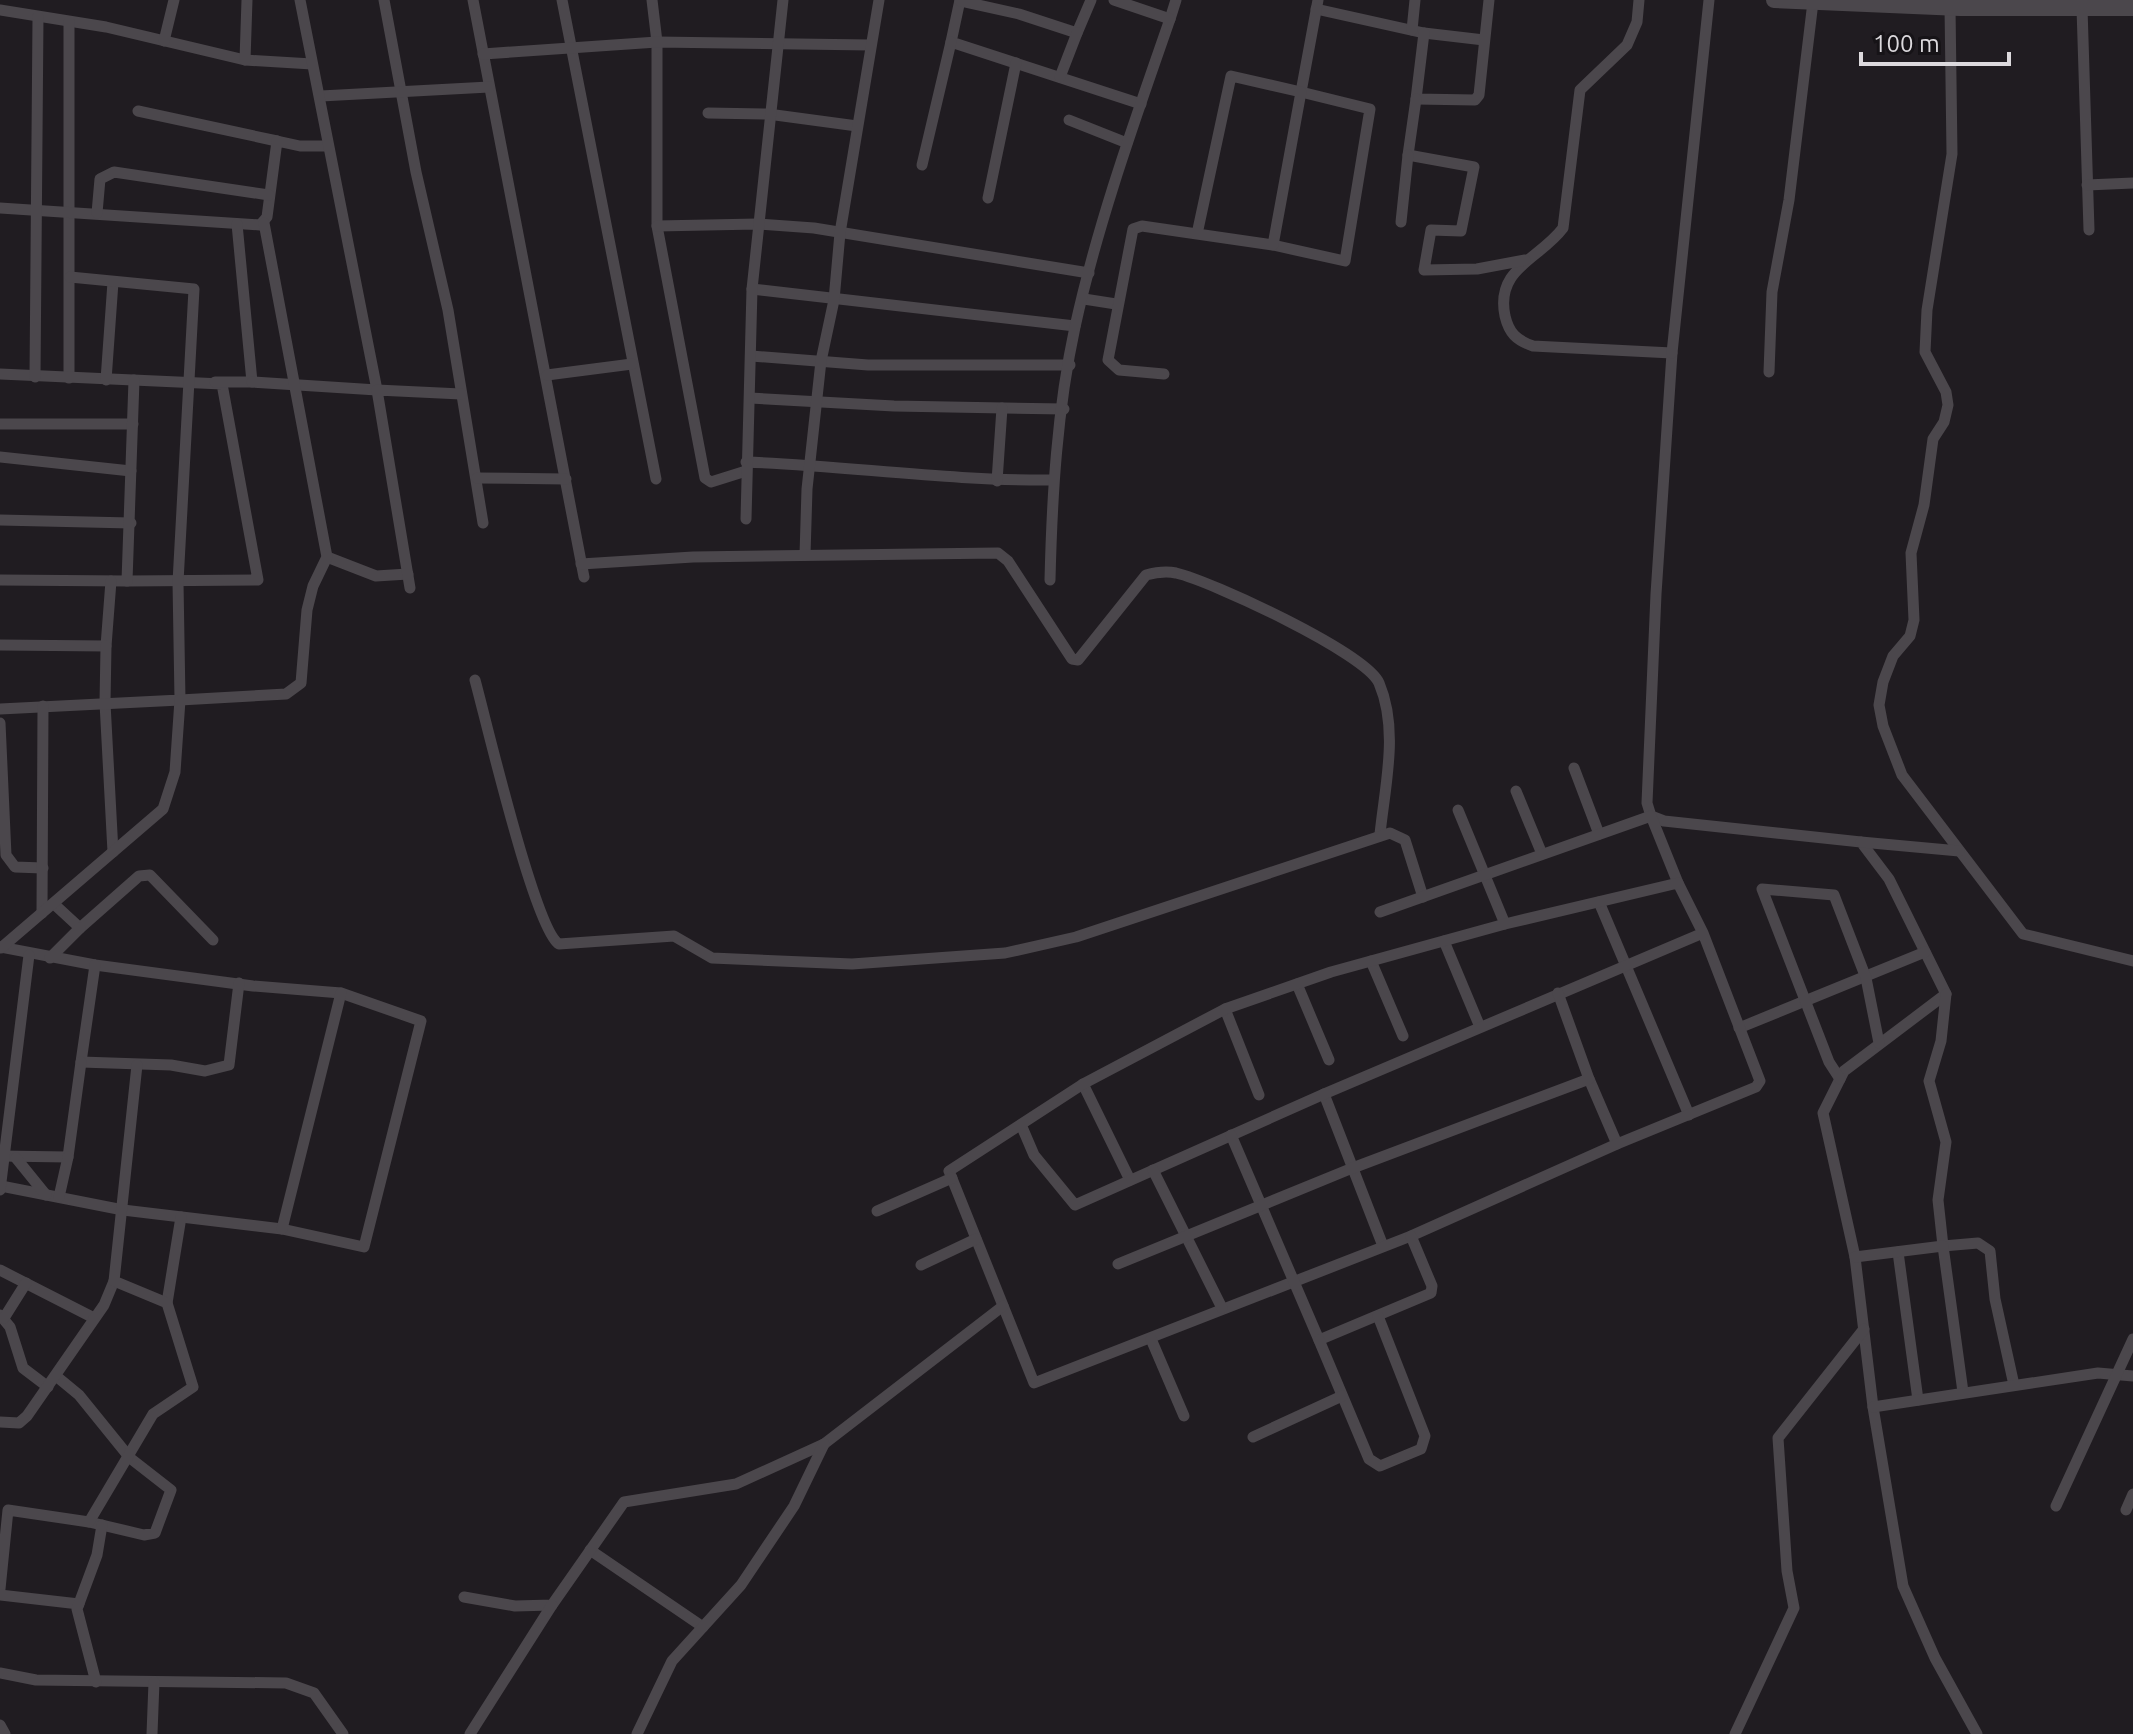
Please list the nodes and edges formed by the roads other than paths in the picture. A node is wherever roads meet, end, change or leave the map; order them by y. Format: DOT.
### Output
graph roads {
  1 [pos="174,0"];
  2 [pos="247,0"];
  3 [pos="300,0"];
  4 [pos="384,0"];
  5 [pos="473,0"];
  6 [pos="562,0"];
  7 [pos="652,0"];
  8 [pos="783,0"];
  9 [pos="879,0"];
  10 [pos="1091,0"];
  11 [pos="1114,0"];
  12 [pos="1176,0"];
  13 [pos="1415,0"];
  14 [pos="1489,0"];
  15 [pos="1639,0"];
  16 [pos="1709,0"];
  17 [pos="1774,0"];
  18 [pos="960,1"];
  19 [pos="1813,2"];
  20 [pos="1317,5"];
  21 [pos="1950,7"];
  22 [pos="2082,8"];
  23 [pos="2133,8"];
  24 [pos="0,10"];
  25 [pos="38,17"];
  26 [pos="1170,19"];
  27 [pos="69,22"];
  28 [pos="1418,32"];
  29 [pos="1077,33"];
  30 [pos="1484,40"];
  31 [pos="164,41"];
  32 [pos="657,42"];
  33 [pos="780,42"];
  34 [pos="951,42"];
  35 [pos="870,45"];
  36 [pos="572,49"];
  37 [pos="483,54"];
  38 [pos="245,60"];
  39 [pos="1016,63"];
  40 [pos="312,64"];
  41 [pos="1060,77"];
  42 [pos="489,87"];
  43 [pos="401,91"];
  44 [pos="1301,92"];
  45 [pos="321,96"];
  46 [pos="1416,99"];
  47 [pos="1141,104"];
  48 [pos="138,111"];
  49 [pos="708,113"];
  50 [pos="768,114"];
  51 [pos="1069,120"];
  52 [pos="857,126"];
  53 [pos="277,141"];
  54 [pos="1127,143"];
  55 [pos="328,146"];
  56 [pos="1408,155"];
  57 [pos="922,165"];
  58 [pos="2133,183"];
  59 [pos="2087,185"];
  60 [pos="269,195"];
  61 [pos="988,198"];
  62 [pos="0,208"];
  63 [pos="38,210"];
  64 [pos="68,211"];
  65 [pos="97,213"];
  66 [pos="1401,222"];
  67 [pos="264,223"];
  68 [pos="237,224"];
  69 [pos="757,224"];
  70 [pos="657,226"];
  71 [pos="2089,230"];
  72 [pos="840,233"];
  73 [pos="1197,234"];
  74 [pos="1273,245"];
  75 [pos="1525,260"];
  76 [pos="1089,273"];
  77 [pos="70,277"];
  78 [pos="113,282"];
  79 [pos="752,289"];
  80 [pos="1084,299"];
  81 [pos="834,300"];
  82 [pos="1116,304"];
  83 [pos="1075,326"];
  84 [pos="1672,353"];
  85 [pos="751,356"];
  86 [pos="821,361"];
  87 [pos="632,364"];
  88 [pos="1070,365"];
  89 [pos="1769,372"];
  90 [pos="0,374"];
  91 [pos="1164,374"];
  92 [pos="547,375"];
  93 [pos="35,377"];
  94 [pos="69,378"];
  95 [pos="106,380"];
  96 [pos="134,380"];
  97 [pos="190,382"];
  98 [pos="252,382"];
  99 [pos="294,385"];
  100 [pos="377,390"];
  101 [pos="461,394"];
  102 [pos="750,398"];
  103 [pos="817,401"];
  104 [pos="1002,408"];
  105 [pos="1064,409"];
  106 [pos="0,424"];
  107 [pos="133,424"];
  108 [pos="0,457"];
  109 [pos="812,465"];
  110 [pos="746,467"];
  111 [pos="131,471"];
  112 [pos="477,478"];
  113 [pos="566,479"];
  114 [pos="656,479"];
  115 [pos="1053,480"];
  116 [pos="997,481"];
  117 [pos="746,519"];
  118 [pos="0,520"];
  119 [pos="131,523"];
  120 [pos="483,523"];
  121 [pos="805,555"];
  122 [pos="327,557"];
  123 [pos="581,564"];
  124 [pos="408,574"];
  125 [pos="584,577"];
  126 [pos="0,580"];
  127 [pos="1050,580"];
  128 [pos="111,581"];
  129 [pos="127,581"];
  130 [pos="178,582"];
  131 [pos="410,588"];
  132 [pos="0,645"];
  133 [pos="106,646"];
  134 [pos="475,680"];
  135 [pos="180,700"];
  136 [pos="105,703"];
  137 [pos="43,706"];
  138 [pos="0,709"];
  139 [pos="0,723"];
  140 [pos="1574,768"];
  141 [pos="1516,791"];
  142 [pos="1458,810"];
  143 [pos="1651,816"];
  144 [pos="1380,834"];
  145 [pos="1599,834"];
  146 [pos="1861,842"];
  147 [pos="1959,851"];
  148 [pos="113,852"];
  149 [pos="1542,854"];
  150 [pos="43,868"];
  151 [pos="1485,875"];
  152 [pos="1678,883"];
  153 [pos="1423,897"];
  154 [pos="1599,902"];
  155 [pos="54,904"];
  156 [pos="1380,912"];
  157 [pos="42,913"];
  158 [pos="1505,924"];
  159 [pos="80,928"];
  160 [pos="1703,933"];
  161 [pos="213,940"];
  162 [pos="1444,941"];
  163 [pos="1,947"];
  164 [pos="1925,952"];
  165 [pos="29,955"];
  166 [pos="50,958"];
  167 [pos="1371,961"];
  168 [pos="2133,961"];
  169 [pos="95,965"];
  170 [pos="1626,967"];
  171 [pos="1866,978"];
  172 [pos="239,983"];
  173 [pos="1297,984"];
  174 [pos="341,993"];
  175 [pos="1558,993"];
  176 [pos="1946,994"];
  177 [pos="1806,1001"];
  178 [pos="1225,1009"];
  179 [pos="1480,1027"];
  180 [pos="1739,1028"];
  181 [pos="1403,1036"];
  182 [pos="1879,1043"];
  183 [pos="1329,1060"];
  184 [pos="81,1062"];
  185 [pos="137,1065"];
  186 [pos="1589,1079"];
  187 [pos="1840,1079"];
  188 [pos="1083,1084"];
  189 [pos="1324,1094"];
  190 [pos="4,1095"];
  191 [pos="1259,1095"];
  192 [pos="1689,1115"];
  193 [pos="1022,1127"];
  194 [pos="1231,1135"];
  195 [pos="1617,1144"];
  196 [pos="1,1156"];
  197 [pos="68,1157"];
  198 [pos="16,1158"];
  199 [pos="1350,1169"];
  200 [pos="1153,1170"];
  201 [pos="952,1178"];
  202 [pos="1130,1180"];
  203 [pos="0,1188"];
  204 [pos="46,1195"];
  205 [pos="59,1197"];
  206 [pos="1264,1205"];
  207 [pos="123,1210"];
  208 [pos="877,1211"];
  209 [pos="181,1217"];
  210 [pos="282,1229"];
  211 [pos="1186,1236"];
  212 [pos="1411,1236"];
  213 [pos="976,1239"];
  214 [pos="1383,1246"];
  215 [pos="1943,1246"];
  216 [pos="1898,1252"];
  217 [pos="1855,1257"];
  218 [pos="1118,1264"];
  219 [pos="921,1265"];
  220 [pos="0,1270"];
  221 [pos="114,1281"];
  222 [pos="26,1283"];
  223 [pos="1297,1283"];
  224 [pos="167,1303"];
  225 [pos="1003,1306"];
  226 [pos="1222,1308"];
  227 [pos="2,1316"];
  228 [pos="1378,1316"];
  229 [pos="94,1318"];
  230 [pos="1864,1329"];
  231 [pos="1151,1339"];
  232 [pos="2133,1339"];
  233 [pos="1319,1340"];
  234 [pos="2116,1373"];
  235 [pos="56,1376"];
  236 [pos="2133,1376"];
  237 [pos="2014,1385"];
  238 [pos="48,1387"];
  239 [pos="1963,1392"];
  240 [pos="1342,1396"];
  241 [pos="1918,1400"];
  242 [pos="1873,1407"];
  243 [pos="1184,1416"];
  244 [pos="1,1425"];
  245 [pos="1253,1437"];
  246 [pos="824,1444"];
  247 [pos="130,1458"];
  248 [pos="2133,1494"];
  249 [pos="2056,1506"];
  250 [pos="4,1508"];
  251 [pos="2126,1510"];
  252 [pos="89,1522"];
  253 [pos="102,1525"];
  254 [pos="590,1550"];
  255 [pos="2,1553"];
  256 [pos="0,1592"];
  257 [pos="464,1597"];
  258 [pos="79,1604"];
  259 [pos="552,1605"];
  260 [pos="703,1627"];
  261 [pos="0,1673"];
  262 [pos="96,1682"];
  263 [pos="154,1682"];
  264 [pos="0,1725"];
  265 [pos="5,1734"];
  266 [pos="152,1734"];
  267 [pos="343,1734"];
  268 [pos="470,1734"];
  269 [pos="637,1734"];
  270 [pos="1735,1734"];
  271 [pos="1977,1734"];
  1 -- 31 [label="street"];
  2 -- 38 [label="street"];
  3 -- 40 [label="street"];
  4 -- 43 [label="street"];
  5 -- 37 [label="street"];
  6 -- 36 [label="street"];
  7 -- 32 [label="street"];
  8 -- 33 [label="street"];
  9 -- 35 [label="street"];
  10 -- 29 [label="street"];
  11 -- 26 [label="street"];
  12 -- 26 [label="street"];
  13 -- 28 [label="street"];
  14 -- 30 [label="street"];
  15 -- 75 [label="street"];
  16 -- 84 [label="street"];
  17 -- 19 [label="main road"];
  18 -- 29 [label="street"];
  18 -- 34 [label="street"];
  19 -- 21 [label="main road"];
  19 -- 89 [label="street"];
  20 -- 28 [label="street"];
  20 -- 44 [label="street"];
  21 -- 22 [label="main road"];
  21 -- 147 [label="street"];
  22 -- 23 [label="main road"];
  22 -- 59 [label="street"];
  24 -- 25 [label="street"];
  25 -- 27 [label="street"];
  25 -- 63 [label="street"];
  26 -- 47 [label="street"];
  27 -- 31 [label="street"];
  27 -- 64 [label="street"];
  28 -- 30 [label="street"];
  28 -- 46 [label="street"];
  29 -- 41 [label="street"];
  30 -- 46 [label="street"];
  31 -- 38 [label="street"];
  32 -- 33 [label="street"];
  32 -- 36 [label="street"];
  32 -- 70 [label="street"];
  33 -- 35 [label="street"];
  33 -- 50 [label="street"];
  34 -- 39 [label="street"];
  34 -- 57 [label="street"];
  35 -- 52 [label="street"];
  36 -- 37 [label="street"];
  36 -- 87 [label="street"];
  37 -- 42 [label="street"];
  38 -- 40 [label="street"];
  39 -- 41 [label="street"];
  39 -- 61 [label="street"];
  40 -- 45 [label="street"];
  41 -- 47 [label="street"];
  42 -- 43 [label="street"];
  42 -- 92 [label="street"];
  43 -- 45 [label="street"];
  43 -- 101 [label="street"];
  44 -- 73 [label="street"];
  44 -- 74 [label="street"];
  44 -- 74 [label="street"];
  45 -- 55 [label="street"];
  46 -- 56 [label="street"];
  47 -- 54 [label="street"];
  48 -- 53 [label="street"];
  49 -- 50 [label="street"];
  50 -- 52 [label="street"];
  50 -- 69 [label="street"];
  51 -- 54 [label="street"];
  52 -- 72 [label="street"];
  53 -- 55 [label="street"];
  53 -- 60 [label="street"];
  54 -- 76 [label="street"];
  55 -- 100 [label="street"];
  56 -- 66 [label="street"];
  56 -- 75 [label="street"];
  58 -- 59 [label="street"];
  59 -- 71 [label="street"];
  60 -- 65 [label="street"];
  60 -- 67 [label="street"];
  62 -- 63 [label="street"];
  63 -- 64 [label="street"];
  63 -- 93 [label="street"];
  64 -- 65 [label="street"];
  64 -- 77 [label="street"];
  65 -- 68 [label="street"];
  67 -- 68 [label="street"];
  67 -- 99 [label="street"];
  68 -- 98 [label="street"];
  69 -- 70 [label="street"];
  69 -- 72 [label="street"];
  69 -- 79 [label="street"];
  70 -- 110 [label="street"];
  72 -- 76 [label="street"];
  72 -- 81 [label="street"];
  73 -- 74 [label="street"];
  73 -- 82 [label="street"];
  75 -- 84 [label="street"];
  76 -- 80 [label="street"];
  77 -- 78 [label="street"];
  77 -- 94 [label="street"];
  78 -- 95 [label="street"];
  78 -- 97 [label="street"];
  79 -- 81 [label="street"];
  79 -- 85 [label="street"];
  80 -- 82 [label="street"];
  80 -- 83 [label="street"];
  81 -- 83 [label="street"];
  81 -- 86 [label="street"];
  82 -- 91 [label="street"];
  83 -- 88 [label="street"];
  84 -- 143 [label="street"];
  85 -- 86 [label="street"];
  85 -- 102 [label="street"];
  86 -- 88 [label="street"];
  86 -- 103 [label="street"];
  87 -- 92 [label="street"];
  87 -- 114 [label="street"];
  88 -- 105 [label="street"];
  90 -- 93 [label="street"];
  92 -- 113 [label="street"];
  93 -- 94 [label="street"];
  94 -- 95 [label="street"];
  95 -- 96 [label="street"];
  96 -- 97 [label="street"];
  96 -- 107 [label="street"];
  97 -- 98 [label="street"];
  97 -- 130 [label="street"];
  97 -- 130 [label="street"];
  98 -- 99 [label="street"];
  99 -- 100 [label="street"];
  99 -- 122 [label="street"];
  100 -- 101 [label="street"];
  100 -- 124 [label="street"];
  101 -- 112 [label="street"];
  102 -- 103 [label="street"];
  102 -- 110 [label="street"];
  103 -- 104 [label="street"];
  103 -- 109 [label="street"];
  104 -- 105 [label="street"];
  104 -- 116 [label="street"];
  105 -- 115 [label="street"];
  106 -- 107 [label="street"];
  107 -- 111 [label="street"];
  108 -- 111 [label="street"];
  109 -- 110 [label="street"];
  109 -- 116 [label="street"];
  109 -- 121 [label="street"];
  110 -- 117 [label="street"];
  111 -- 119 [label="street"];
  112 -- 113 [label="street"];
  112 -- 120 [label="street"];
  113 -- 123 [label="street"];
  115 -- 116 [label="street"];
  115 -- 127 [label="street"];
  118 -- 119 [label="street"];
  119 -- 129 [label="street"];
  121 -- 123 [label="street"];
  121 -- 144 [label="street"];
  122 -- 124 [label="street"];
  122 -- 135 [label="street"];
  123 -- 125 [label="street"];
  124 -- 131 [label="street"];
  126 -- 128 [label="street"];
  128 -- 129 [label="street"];
  128 -- 133 [label="street"];
  129 -- 130 [label="street"];
  130 -- 135 [label="street"];
  132 -- 133 [label="street"];
  133 -- 136 [label="street"];
  134 -- 144 [label="street"];
  135 -- 136 [label="street"];
  135 -- 148 [label="street"];
  136 -- 137 [label="street"];
  136 -- 148 [label="street"];
  137 -- 138 [label="street"];
  137 -- 150 [label="street"];
  139 -- 150 [label="street"];
  140 -- 145 [label="street"];
  141 -- 149 [label="street"];
  142 -- 151 [label="street"];
  143 -- 145 [label="street"];
  143 -- 146 [label="street"];
  143 -- 152 [label="street"];
  144 -- 153 [label="street"];
  145 -- 149 [label="street"];
  146 -- 147 [label="street"];
  146 -- 164 [label="street"];
  147 -- 168 [label="street"];
  148 -- 155 [label="street"];
  149 -- 151 [label="street"];
  150 -- 157 [label="street"];
  151 -- 153 [label="street"];
  151 -- 158 [label="street"];
  152 -- 154 [label="street"];
  152 -- 160 [label="street"];
  153 -- 156 [label="street"];
  154 -- 158 [label="street"];
  154 -- 170 [label="street"];
  155 -- 157 [label="street"];
  155 -- 159 [label="street"];
  157 -- 163 [label="street"];
  158 -- 162 [label="street"];
  159 -- 161 [label="street"];
  159 -- 166 [label="street"];
  160 -- 170 [label="street"];
  160 -- 180 [label="street"];
  162 -- 167 [label="street"];
  162 -- 179 [label="street"];
  163 -- 165 [label="street"];
  164 -- 171 [label="street"];
  164 -- 176 [label="street"];
  165 -- 166 [label="street"];
  165 -- 190 [label="street"];
  166 -- 169 [label="street"];
  167 -- 173 [label="street"];
  167 -- 181 [label="street"];
  169 -- 172 [label="street"];
  169 -- 184 [label="street"];
  170 -- 175 [label="street"];
  170 -- 192 [label="street"];
  171 -- 177 [label="street"];
  171 -- 177 [label="street"];
  171 -- 182 [label="street"];
  172 -- 174 [label="street"];
  172 -- 185 [label="street"];
  173 -- 178 [label="street"];
  173 -- 183 [label="street"];
  174 -- 210 [label="street"];
  174 -- 210 [label="street"];
  175 -- 179 [label="street"];
  175 -- 186 [label="street"];
  176 -- 182 [label="street"];
  176 -- 215 [label="street"];
  177 -- 180 [label="street"];
  177 -- 187 [label="street"];
  178 -- 188 [label="street"];
  178 -- 191 [label="street"];
  179 -- 189 [label="street"];
  180 -- 192 [label="street"];
  182 -- 187 [label="street"];
  184 -- 185 [label="street"];
  184 -- 197 [label="street"];
  185 -- 207 [label="street"];
  186 -- 195 [label="street"];
  186 -- 199 [label="street"];
  187 -- 217 [label="street"];
  188 -- 193 [label="street"];
  188 -- 202 [label="street"];
  189 -- 194 [label="street"];
  189 -- 199 [label="street"];
  190 -- 196 [label="street"];
  192 -- 195 [label="street"];
  193 -- 201 [label="street"];
  193 -- 202 [label="street"];
  194 -- 200 [label="street"];
  194 -- 206 [label="street"];
  195 -- 212 [label="street"];
  196 -- 198 [label="street"];
  196 -- 203 [label="street"];
  197 -- 198 [label="street"];
  197 -- 205 [label="street"];
  198 -- 204 [label="street"];
  199 -- 206 [label="street"];
  199 -- 214 [label="street"];
  200 -- 202 [label="street"];
  200 -- 211 [label="street"];
  201 -- 208 [label="street"];
  201 -- 213 [label="street"];
  203 -- 204 [label="street"];
  204 -- 205 [label="street"];
  205 -- 207 [label="street"];
  206 -- 211 [label="street"];
  206 -- 223 [label="street"];
  207 -- 209 [label="street"];
  207 -- 221 [label="street"];
  209 -- 210 [label="street"];
  209 -- 224 [label="street"];
  211 -- 218 [label="street"];
  211 -- 226 [label="street"];
  212 -- 214 [label="street"];
  212 -- 228 [label="street"];
  213 -- 219 [label="street"];
  213 -- 225 [label="street"];
  214 -- 223 [label="street"];
  215 -- 216 [label="street"];
  215 -- 237 [label="street"];
  215 -- 239 [label="street"];
  216 -- 217 [label="street"];
  216 -- 241 [label="street"];
  217 -- 230 [label="street"];
  220 -- 222 [label="street"];
  221 -- 224 [label="street"];
  221 -- 229 [label="street"];
  222 -- 227 [label="street"];
  222 -- 229 [label="street"];
  223 -- 226 [label="street"];
  223 -- 233 [label="street"];
  224 -- 247 [label="street"];
  225 -- 231 [label="street"];
  225 -- 246 [label="street"];
  226 -- 231 [label="street"];
  227 -- 238 [label="street"];
  228 -- 233 [label="street"];
  228 -- 240 [label="street"];
  229 -- 235 [label="street"];
  230 -- 242 [label="street"];
  230 -- 270 [label="street"];
  231 -- 243 [label="street"];
  232 -- 234 [label="street"];
  233 -- 240 [label="street"];
  234 -- 236 [label="street"];
  234 -- 237 [label="street"];
  234 -- 249 [label="street"];
  235 -- 238 [label="street"];
  235 -- 247 [label="street"];
  237 -- 239 [label="street"];
  238 -- 244 [label="street"];
  239 -- 241 [label="street"];
  240 -- 245 [label="street"];
  241 -- 242 [label="street"];
  242 -- 271 [label="street"];
  246 -- 254 [label="street"];
  246 -- 260 [label="street"];
  247 -- 252 [label="street"];
  247 -- 253 [label="street"];
  248 -- 251 [label="street"];
  250 -- 252 [label="street"];
  250 -- 255 [label="street"];
  252 -- 253 [label="street"];
  253 -- 258 [label="street"];
  254 -- 259 [label="street"];
  254 -- 260 [label="street"];
  255 -- 256 [label="street"];
  256 -- 258 [label="street"];
  257 -- 259 [label="street"];
  258 -- 262 [label="street"];
  259 -- 268 [label="street"];
  260 -- 269 [label="street"];
  261 -- 262 [label="street"];
  262 -- 263 [label="street"];
  263 -- 266 [label="street"];
  263 -- 267 [label="street"];
  264 -- 265 [label="street"];
}
